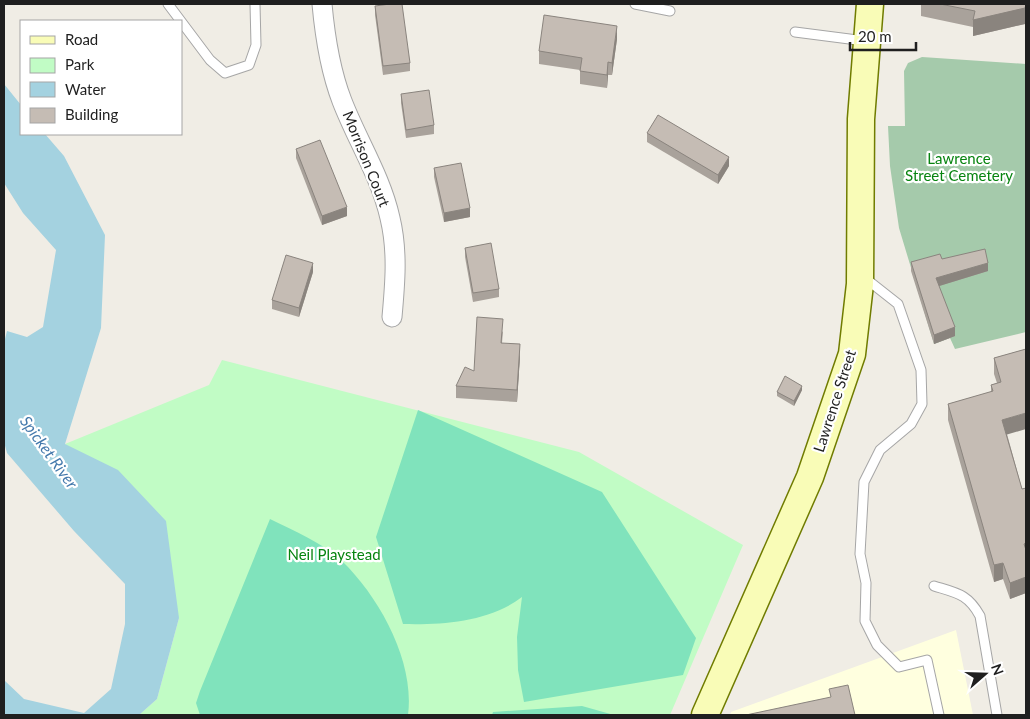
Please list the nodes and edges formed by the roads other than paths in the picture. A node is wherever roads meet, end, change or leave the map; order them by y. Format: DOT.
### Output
graph roads {
  1 [pos="168,4"];
  2 [pos="255,4"];
  3 [pos="322,4"];
  4 [pos="636,4"];
  5 [pos="870,4"];
  6 [pos="670,11"];
  7 [pos="180,20"];
  8 [pos="182,23"];
  9 [pos="795,32"];
  10 [pos="866,42"];
  11 [pos="860,274"];
  12 [pos="392,317"];
  13 [pos="934,586"];
  14 [pos="705,715"];
  15 [pos="940,715"];
  16 [pos="997,715"];
  1 -- 7 [label="lane"];
  2 -- 8 [label="lane"];
  3 -- 12 [label="street, Morrison Court"];
  4 -- 6 [label="lane"];
  5 -- 10 [label="main road, Lawrence Street"];
  9 -- 10 [label="lane"];
  10 -- 11 [label="main road, Lawrence Street"];
  11 -- 14 [label="main road, Lawrence Street"];
  11 -- 15 [label="lane"];
  13 -- 16 [label="lane"];
}
